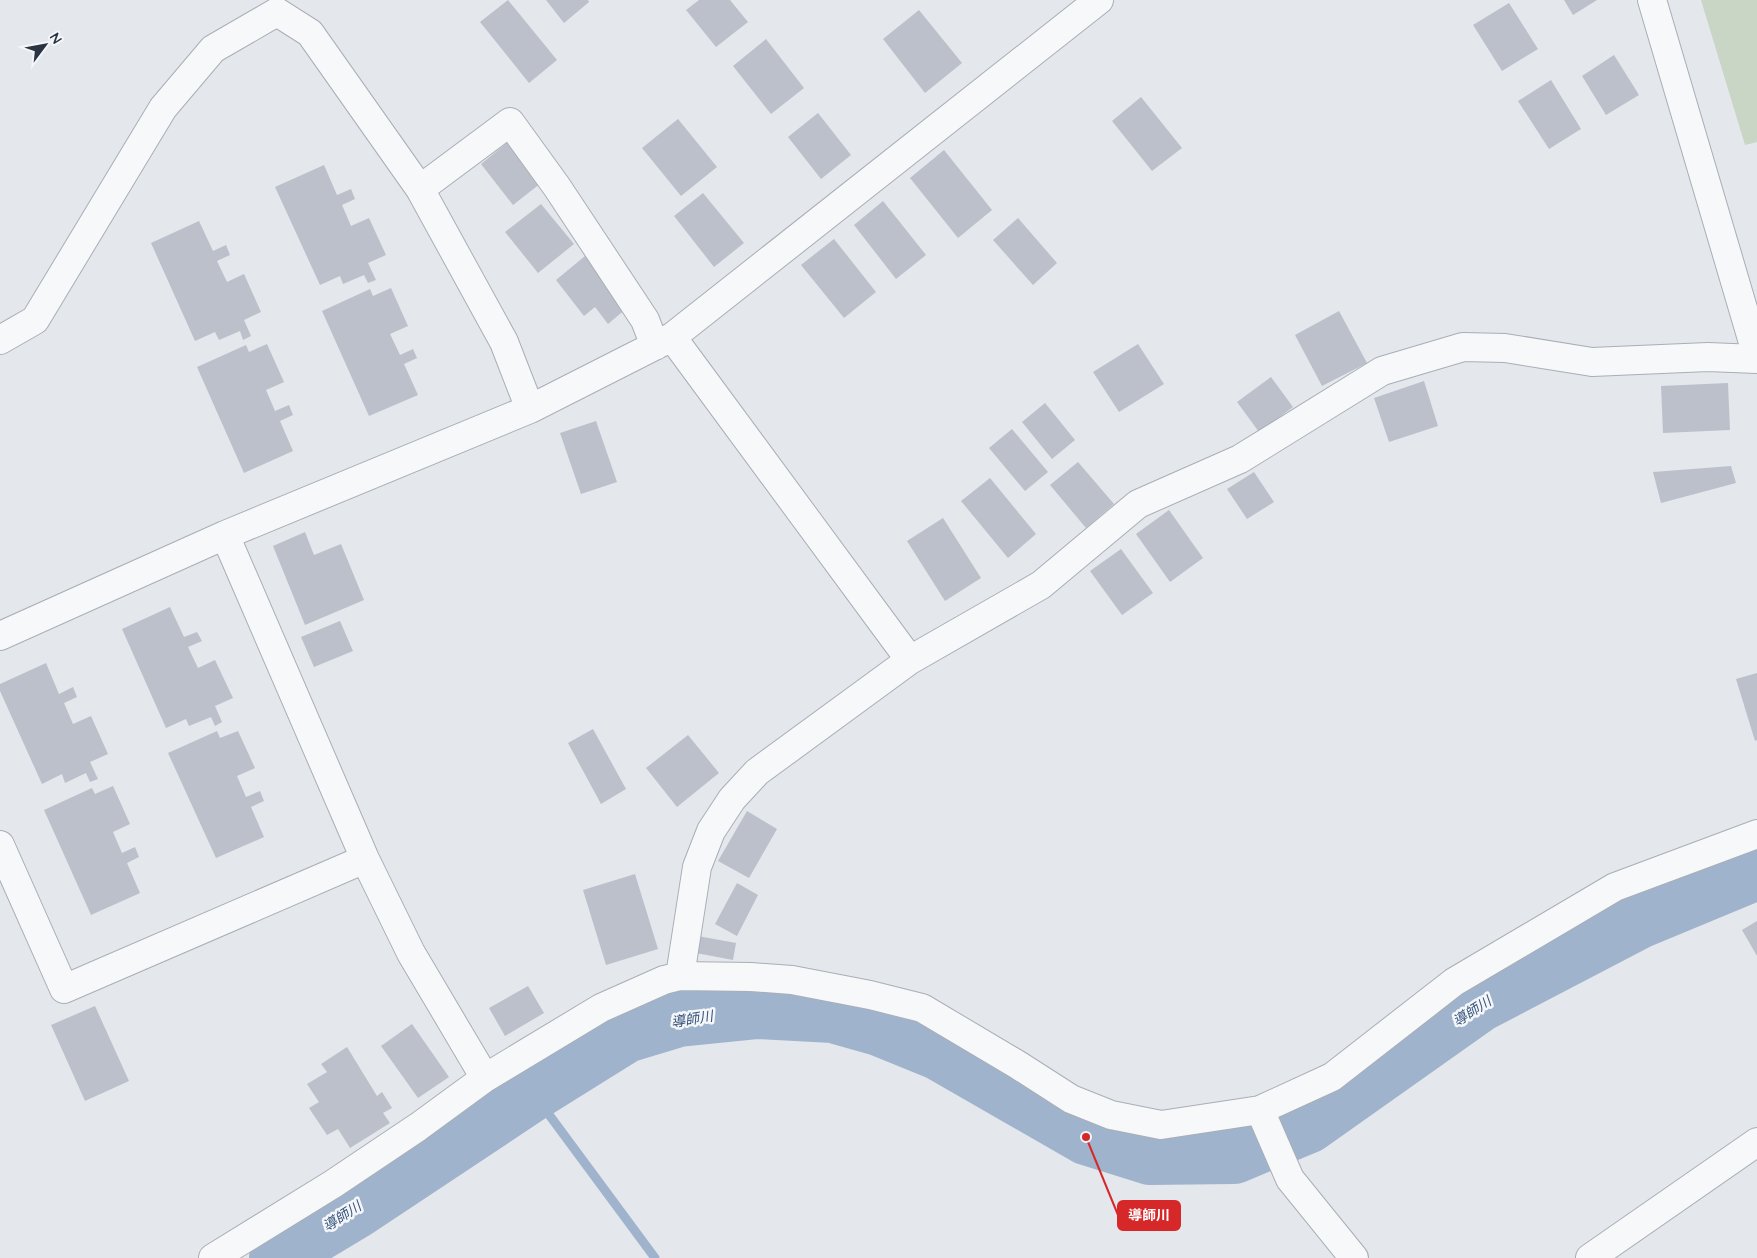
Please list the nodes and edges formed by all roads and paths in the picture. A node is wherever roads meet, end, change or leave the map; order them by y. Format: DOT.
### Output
graph roads {
  1 [pos="1099,0"];
  2 [pos="1652,0"];
  3 [pos="420,189"];
  4 [pos="0,340"];
  5 [pos="664,341"];
  6 [pos="1757,357"];
  7 [pos="530,409"];
  8 [pos="225,535"];
  9 [pos="0,636"];
  10 [pos="910,660"];
  11 [pos="1757,834"];
  12 [pos="0,845"];
  13 [pos="365,859"];
  14 [pos="680,976"];
  15 [pos="484,1078"];
  16 [pos="1260,1110"];
  17 [pos="1757,1142"];
  18 [pos="213,1258"];
  19 [pos="1354,1258"];
  20 [pos="1590,1258"];
  1 -- 5 [label="street"];
  2 -- 6 [label="street"];
  3 -- 4 [label="street"];
  3 -- 5 [label="street"];
  3 -- 7 [label="street"];
  5 -- 7 [label="street"];
  5 -- 10 [label="street"];
  6 -- 10 [label="street"];
  7 -- 8 [label="street"];
  8 -- 9 [label="street"];
  8 -- 13 [label="street"];
  10 -- 14 [label="street"];
  11 -- 16 [label="street"];
  12 -- 13 [label="street"];
  13 -- 15 [label="street"];
  14 -- 15 [label="street"];
  14 -- 16 [label="street"];
  15 -- 18 [label="street"];
  16 -- 19 [label="street"];
  17 -- 20 [label="street"];
}
